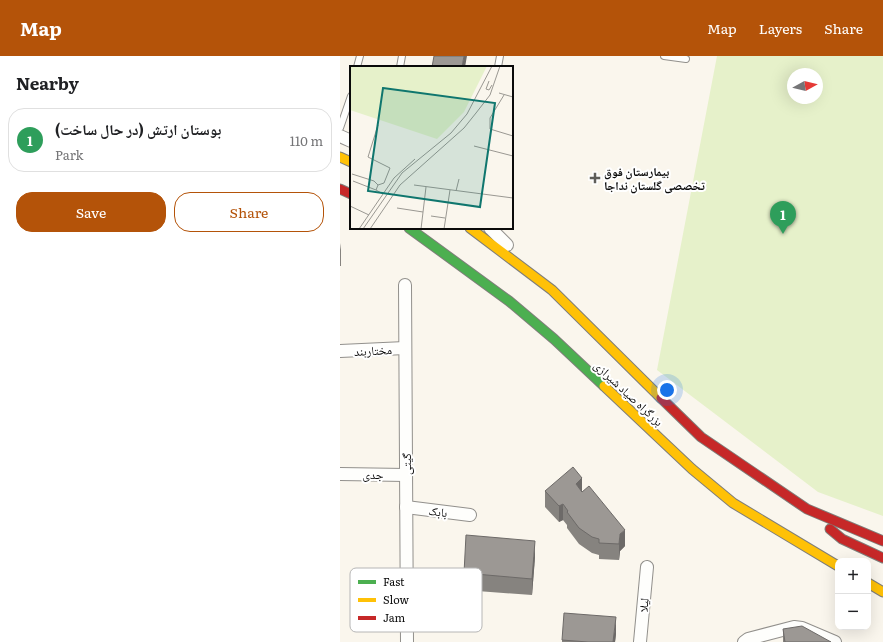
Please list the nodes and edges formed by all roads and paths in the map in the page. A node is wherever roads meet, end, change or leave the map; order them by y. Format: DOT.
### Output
graph roads {
  1 [pos="360,56"];
  2 [pos="402,56"];
  3 [pos="500,56"];
  4 [pos="664,56"];
  5 [pos="686,59"];
  6 [pos="357,66"];
  7 [pos="400,66"];
  8 [pos="498,66"];
  9 [pos="350,98"];
  10 [pos="340,128"];
  11 [pos="340,136"];
  12 [pos="350,141"];
  13 [pos="340,157"];
  14 [pos="350,162"];
  15 [pos="340,189"];
  16 [pos="350,194"];
  17 [pos="410,229"];
  18 [pos="471,229"];
  19 [pos="491,229"];
  20 [pos="405,285"];
  21 [pos="552,290"];
  22 [pos="405,348"];
  23 [pos="340,351"];
  24 [pos="340,474"];
  25 [pos="406,475"];
  26 [pos="406,507"];
  27 [pos="806,509"];
  28 [pos="470,514"];
  29 [pos="883,540"];
  30 [pos="883,558"];
  31 [pos="835,563"];
  32 [pos="647,567"];
  33 [pos="406,568"];
  34 [pos="871,578"];
  35 [pos="883,583"];
  36 [pos="871,586"];
  37 [pos="883,592"];
  38 [pos="407,632"];
  39 [pos="407,642"];
  40 [pos="640,642"];
  41 [pos="744,642"];
  42 [pos="835,642"];
  1 -- 6 [label="lane"];
  2 -- 7 [label="lane"];
  3 -- 8 [label="lane"];
  4 -- 5 [label="lane"];
  9 -- 10 [label="lane"];
  11 -- 12 [label="street"];
  13 -- 14 [label="highway"];
  15 -- 16 [label="highway"];
  17 -- 31 [label="highway, بزرگراه صیاد شیرازی"];
  18 -- 21 [label="highway, بزرگراه صیاد شیرازی"];
  19 -- 21 [label="street"];
  20 -- 22 [label="street, گیتی"];
  21 -- 27 [label="highway, بزرگراه صیاد شیرازی"];
  22 -- 23 [label="street, مختاربند"];
  22 -- 25 [label="street, گیتی"];
  24 -- 25 [label="street, جدی"];
  25 -- 26 [label="street, گیتی"];
  26 -- 28 [label="street, بابک"];
  26 -- 33 [label="street, گیتی"];
  27 -- 29 [label="highway, بزرگراه صیاد شیرازی"];
  27 -- 30 [label="highway"];
  32 -- 40 [label="street, لیلا"];
  34 -- 35 [label="highway"];
  36 -- 37 [label="highway"];
  38 -- 39 [label="street, گیتی"];
  41 -- 42 [label="street"];
}
